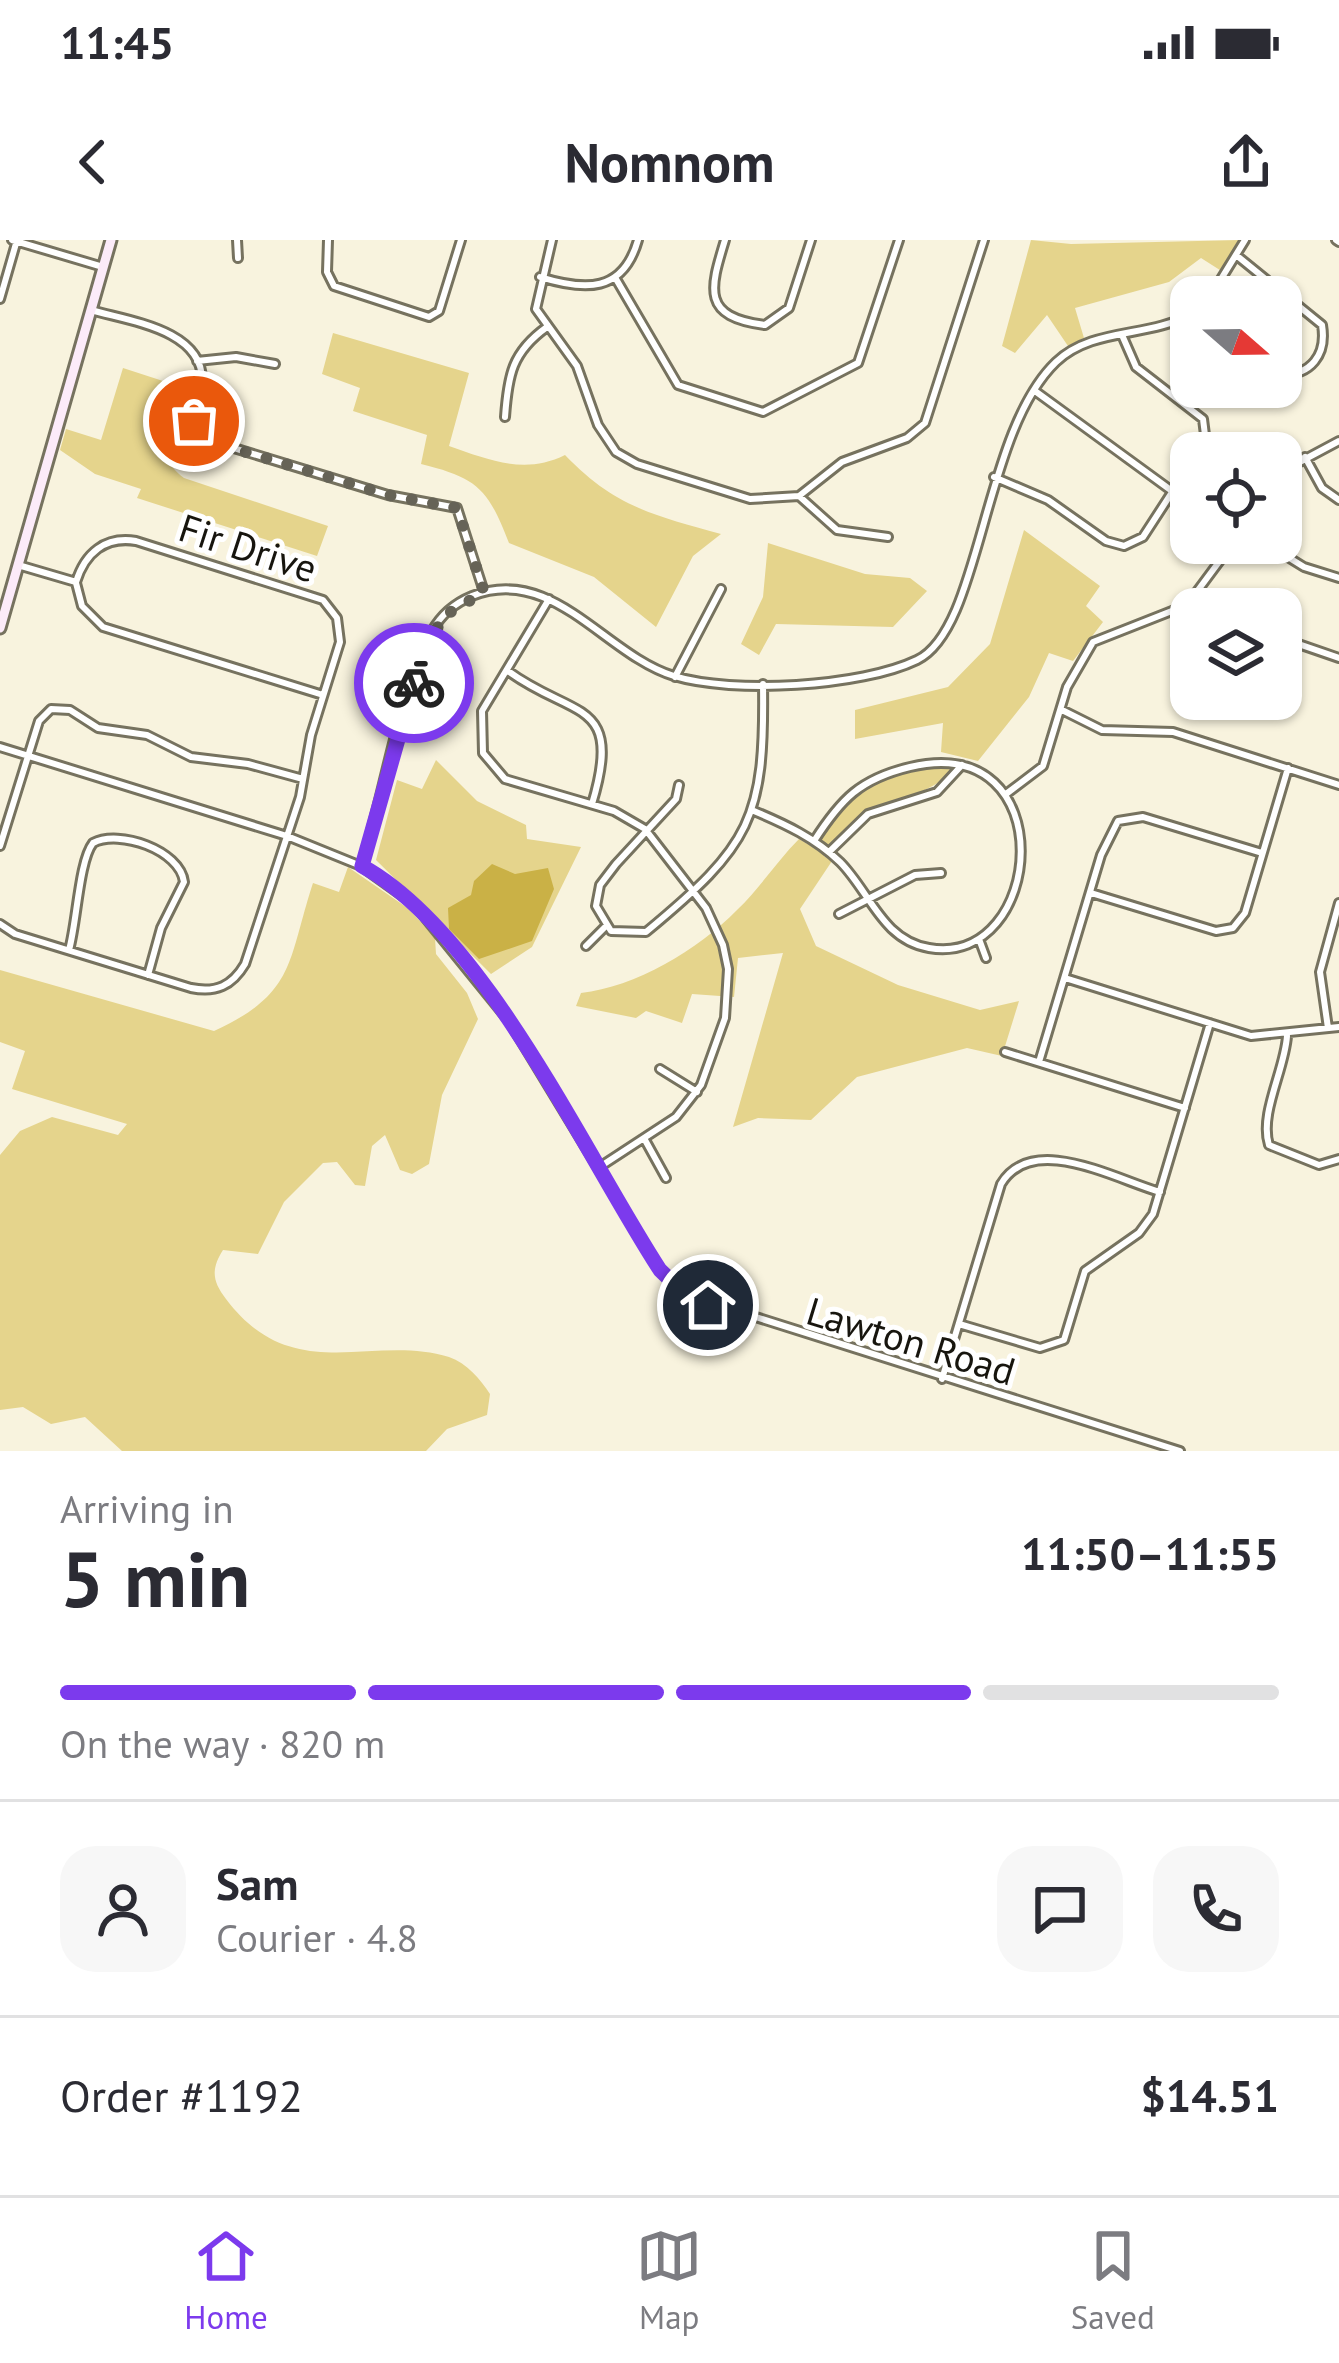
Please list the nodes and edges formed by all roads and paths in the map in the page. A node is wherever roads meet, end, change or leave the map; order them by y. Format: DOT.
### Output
graph roads {
  1 [pos="15,240"];
  2 [pos="111,240"];
  3 [pos="237,240"];
  4 [pos="328,240"];
  5 [pos="461,240"];
  6 [pos="552,240"];
  7 [pos="638,240"];
  8 [pos="725,240"];
  9 [pos="811,240"];
  10 [pos="898,240"];
  11 [pos="984,240"];
  12 [pos="1245,240"];
  13 [pos="1236,255"];
  14 [pos="238,257"];
  15 [pos="103,267"];
  16 [pos="1223,276"];
  17 [pos="1261,276"];
  18 [pos="540,277"];
  19 [pos="616,279"];
  20 [pos="0,299"];
  21 [pos="1302,309"];
  22 [pos="91,310"];
  23 [pos="1170,324"];
  24 [pos="547,327"];
  25 [pos="1122,335"];
  26 [pos="197,361"];
  27 [pos="274,364"];
  28 [pos="1302,371"];
  29 [pos="1035,391"];
  30 [pos="505,417"];
  31 [pos="1204,432"];
  32 [pos="1339,441"];
  33 [pos="1305,457"];
  34 [pos="1302,459"];
  35 [pos="994,477"];
  36 [pos="1170,491"];
  37 [pos="1170,495"];
  38 [pos="799,496"];
  39 [pos="1339,500"];
  40 [pos="888,537"];
  41 [pos="1299,564"];
  42 [pos="18,565"];
  43 [pos="1339,578"];
  44 [pos="76,582"];
  45 [pos="721,589"];
  46 [pos="484,592"];
  47 [pos="548,599"];
  48 [pos="1170,613"];
  49 [pos="0,628"];
  50 [pos="1302,645"];
  51 [pos="1339,658"];
  52 [pos="508,671"];
  53 [pos="675,677"];
  54 [pos="763,684"];
  55 [pos="323,695"];
  56 [pos="1060,709"];
  57 [pos="0,747"];
  58 [pos="30,757"];
  59 [pos="962,765"];
  60 [pos="1288,768"];
  61 [pos="303,779"];
  62 [pos="680,785"];
  63 [pos="1339,785"];
  64 [pos="1006,794"];
  65 [pos="592,804"];
  66 [pos="754,811"];
  67 [pos="645,830"];
  68 [pos="287,836"];
  69 [pos="814,841"];
  70 [pos="0,846"];
  71 [pos="829,853"];
  72 [pos="1262,853"];
  73 [pos="362,866"];
  74 [pos="941,874"];
  75 [pos="692,889"];
  76 [pos="1090,893"];
  77 [pos="868,899"];
  78 [pos="1339,903"];
  79 [pos="839,914"];
  80 [pos="0,924"];
  81 [pos="605,927"];
  82 [pos="979,939"];
  83 [pos="586,946"];
  84 [pos="69,950"];
  85 [pos="986,958"];
  86 [pos="148,975"];
  87 [pos="1065,978"];
  88 [pos="1210,1023"];
  89 [pos="1328,1028"];
  90 [pos="1339,1028"];
  91 [pos="1287,1036"];
  92 [pos="1005,1052"];
  93 [pos="1039,1062"];
  94 [pos="660,1069"];
  95 [pos="697,1092"];
  96 [pos="1185,1108"];
  97 [pos="645,1140"];
  98 [pos="1339,1159"];
  99 [pos="598,1168"];
  100 [pos="666,1178"];
  101 [pos="1160,1192"];
  102 [pos="958,1324"];
  103 [pos="942,1379"];
  104 [pos="1180,1451"];
  1 -- 15 [label="street"];
  1 -- 20 [label="street"];
  2 -- 15 [label="street"];
  3 -- 14 [label="street"];
  4 -- 5 [label="street"];
  6 -- 18 [label="street"];
  7 -- 19 [label="street"];
  8 -- 9 [label="street"];
  10 -- 19 [label="street"];
  11 -- 38 [label="street"];
  12 -- 13 [label="street"];
  13 -- 16 [label="street"];
  13 -- 17 [label="street"];
  15 -- 22 [label="street"];
  18 -- 19 [label="street"];
  18 -- 24 [label="street"];
  21 -- 28 [label="street"];
  22 -- 26 [label="street"];
  22 -- 42 [label="street"];
  23 -- 25 [label="street"];
  24 -- 30 [label="street"];
  24 -- 38 [label="street"];
  25 -- 29 [label="street"];
  25 -- 31 [label="street"];
  26 -- 27 [label="street"];
  26 -- 46 [label="street"];
  29 -- 35 [label="street"];
  29 -- 36 [label="street"];
  32 -- 33 [label="street"];
  33 -- 34 [label="street"];
  33 -- 39 [label="street"];
  35 -- 37 [label="street"];
  35 -- 54 [label="street"];
  38 -- 40 [label="street"];
  41 -- 43 [label="street"];
  42 -- 44 [label="street"];
  42 -- 49 [label="street"];
  44 -- 55 [label="street"];
  44 -- 55 [label="street, Fir Drive"];
  45 -- 53 [label="street"];
  46 -- 47 [label="street"];
  46 -- 73 [label="street"];
  47 -- 52 [label="street"];
  47 -- 53 [label="street"];
  48 -- 56 [label="street"];
  50 -- 51 [label="street"];
  52 -- 65 [label="street"];
  52 -- 65 [label="street"];
  53 -- 54 [label="street"];
  54 -- 66 [label="street"];
  55 -- 61 [label="street"];
  56 -- 60 [label="street"];
  56 -- 64 [label="street"];
  57 -- 58 [label="street, Lawton Road"];
  58 -- 61 [label="street"];
  58 -- 68 [label="street, Lawton Road"];
  58 -- 70 [label="street"];
  59 -- 64 [label="street"];
  59 -- 69 [label="street"];
  59 -- 71 [label="street"];
  60 -- 63 [label="street"];
  60 -- 72 [label="street"];
  61 -- 68 [label="street"];
  62 -- 67 [label="street"];
  64 -- 82 [label="street"];
  65 -- 67 [label="street"];
  66 -- 69 [label="street"];
  66 -- 75 [label="street"];
  67 -- 75 [label="street"];
  67 -- 81 [label="street"];
  68 -- 73 [label="street, Lawton Road"];
  68 -- 86 [label="street"];
  69 -- 71 [label="street"];
  71 -- 77 [label="street"];
  72 -- 76 [label="street"];
  72 -- 76 [label="street"];
  73 -- 99 [label="street, Lawton Road"];
  74 -- 77 [label="street"];
  75 -- 81 [label="street"];
  75 -- 95 [label="street"];
  76 -- 87 [label="street"];
  77 -- 79 [label="street"];
  77 -- 82 [label="street"];
  78 -- 89 [label="street"];
  80 -- 84 [label="street"];
  81 -- 83 [label="street"];
  82 -- 85 [label="street"];
  84 -- 86 [label="street"];
  84 -- 86 [label="street"];
  87 -- 88 [label="street"];
  87 -- 93 [label="street"];
  88 -- 91 [label="street"];
  88 -- 96 [label="street"];
  89 -- 90 [label="street"];
  89 -- 91 [label="street"];
  91 -- 98 [label="street"];
  92 -- 93 [label="street"];
  93 -- 96 [label="street"];
  94 -- 95 [label="street"];
  95 -- 97 [label="street"];
  96 -- 101 [label="street"];
  97 -- 99 [label="street"];
  97 -- 100 [label="street"];
  99 -- 103 [label="street, Lawton Road"];
  101 -- 102 [label="street"];
  101 -- 102 [label="street"];
  102 -- 103 [label="street"];
  103 -- 104 [label="street, Lawton Road"];
}
